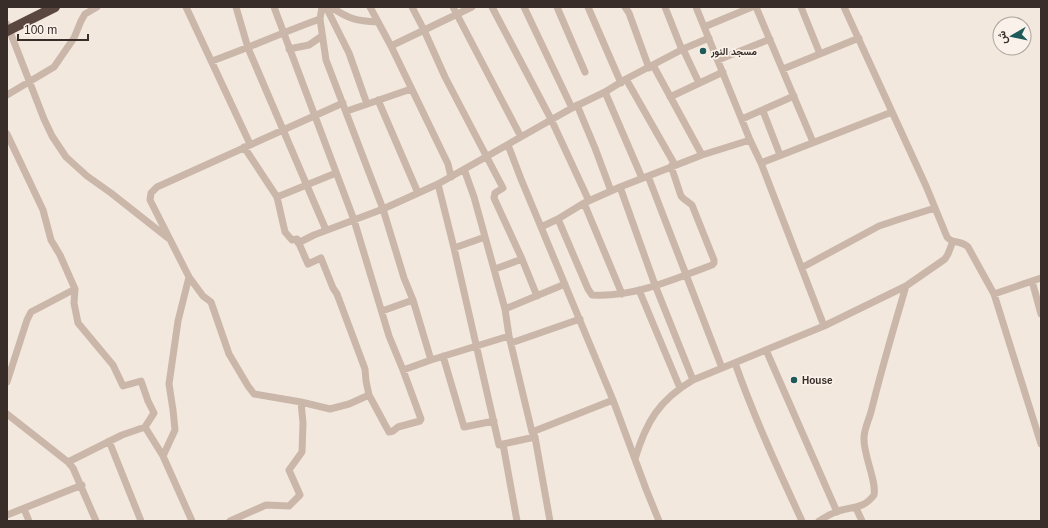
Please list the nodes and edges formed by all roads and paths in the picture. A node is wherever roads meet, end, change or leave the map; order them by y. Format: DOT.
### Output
graph roads {
  1 [pos="55,7"];
  2 [pos="97,7"];
  3 [pos="186,7"];
  4 [pos="236,7"];
  5 [pos="274,7"];
  6 [pos="322,7"];
  7 [pos="326,7"];
  8 [pos="331,7"];
  9 [pos="370,7"];
  10 [pos="412,7"];
  11 [pos="453,7"];
  12 [pos="472,7"];
  13 [pos="492,7"];
  14 [pos="524,7"];
  15 [pos="558,7"];
  16 [pos="588,7"];
  17 [pos="625,7"];
  18 [pos="665,7"];
  19 [pos="696,7"];
  20 [pos="752,7"];
  21 [pos="756,7"];
  22 [pos="801,7"];
  23 [pos="844,7"];
  24 [pos="458,14"];
  25 [pos="320,19"];
  26 [pos="378,22"];
  27 [pos="704,27"];
  28 [pos="8,28"];
  29 [pos="424,30"];
  30 [pos="283,32"];
  31 [pos="322,36"];
  32 [pos="709,38"];
  33 [pos="859,38"];
  34 [pos="770,39"];
  35 [pos="391,46"];
  36 [pos="248,48"];
  37 [pos="289,49"];
  38 [pos="683,50"];
  39 [pos="820,54"];
  40 [pos="718,60"];
  41 [pos="212,61"];
  42 [pos="651,66"];
  43 [pos="783,70"];
  44 [pos="585,72"];
  45 [pos="723,72"];
  46 [pos="30,81"];
  47 [pos="623,81"];
  48 [pos="699,84"];
  49 [pos="411,89"];
  50 [pos="605,92"];
  51 [pos="7,95"];
  52 [pos="794,96"];
  53 [pos="670,97"];
  54 [pos="378,100"];
  55 [pos="343,103"];
  56 [pos="367,104"];
  57 [pos="575,106"];
  58 [pos="763,110"];
  59 [pos="347,111"];
  60 [pos="892,112"];
  61 [pos="314,116"];
  62 [pos="551,119"];
  63 [pos="742,119"];
  64 [pos="283,130"];
  65 [pos="7,134"];
  66 [pos="521,137"];
  67 [pos="750,140"];
  68 [pos="813,142"];
  69 [pos="247,145"];
  70 [pos="508,145"];
  71 [pos="702,155"];
  72 [pos="780,155"];
  73 [pos="487,157"];
  74 [pos="761,162"];
  75 [pos="673,165"];
  76 [pos="464,169"];
  77 [pos="336,172"];
  78 [pos="451,177"];
  79 [pos="645,177"];
  80 [pos="306,184"];
  81 [pos="438,184"];
  82 [pos="620,187"];
  83 [pos="611,191"];
  84 [pos="418,193"];
  85 [pos="277,197"];
  86 [pos="587,202"];
  87 [pos="935,208"];
  88 [pos="383,209"];
  89 [pos="558,219"];
  90 [pos="354,220"];
  91 [pos="541,227"];
  92 [pos="326,230"];
  93 [pos="485,237"];
  94 [pos="169,239"];
  95 [pos="953,241"];
  96 [pos="298,243"];
  97 [pos="454,248"];
  98 [pos="522,258"];
  99 [pos="803,267"];
  100 [pos="495,270"];
  101 [pos="686,275"];
  102 [pos="189,277"];
  103 [pos="1041,278"];
  104 [pos="1032,281"];
  105 [pos="565,284"];
  106 [pos="655,285"];
  107 [pos="906,286"];
  108 [pos="75,289"];
  109 [pos="639,290"];
  110 [pos="622,294"];
  111 [pos="994,294"];
  112 [pos="537,296"];
  113 [pos="413,300"];
  114 [pos="505,308"];
  115 [pos="382,310"];
  116 [pos="1041,314"];
  117 [pos="580,319"];
  118 [pos="824,326"];
  119 [pos="510,340"];
  120 [pos="476,346"];
  121 [pos="766,350"];
  122 [pos="443,356"];
  123 [pos="431,360"];
  124 [pos="735,363"];
  125 [pos="722,368"];
  126 [pos="403,370"];
  127 [pos="693,380"];
  128 [pos="7,382"];
  129 [pos="680,388"];
  130 [pos="370,395"];
  131 [pos="613,400"];
  132 [pos="301,402"];
  133 [pos="7,414"];
  134 [pos="494,421"];
  135 [pos="1038,423"];
  136 [pos="145,427"];
  137 [pos="533,435"];
  138 [pos="109,441"];
  139 [pos="503,444"];
  140 [pos="1041,444"];
  141 [pos="163,456"];
  142 [pos="635,459"];
  143 [pos="68,462"];
  144 [pos="82,485"];
  145 [pos="856,508"];
  146 [pos="24,509"];
  147 [pos="837,512"];
  148 [pos="7,515"];
  149 [pos="824,520"];
  150 [pos="29,521"];
  151 [pos="96,521"];
  152 [pos="142,521"];
  153 [pos="192,521"];
  154 [pos="230,521"];
  155 [pos="517,521"];
  156 [pos="550,521"];
  157 [pos="659,521"];
  158 [pos="802,521"];
  159 [pos="862,521"];
  1 -- 28 [label="highway"];
  2 -- 46 [label="street"];
  3 -- 41 [label="street"];
  4 -- 36 [label="street"];
  5 -- 30 [label="street"];
  6 -- 25 [label="street"];
  7 -- 56 [label="street"];
  8 -- 26 [label="street"];
  9 -- 26 [label="street"];
  10 -- 29 [label="street"];
  11 -- 24 [label="street"];
  12 -- 24 [label="street"];
  13 -- 62 [label="street"];
  14 -- 57 [label="street"];
  15 -- 44 [label="street"];
  16 -- 47 [label="street"];
  17 -- 42 [label="street"];
  18 -- 38 [label="street"];
  19 -- 27 [label="street"];
  20 -- 27 [label="street"];
  21 -- 34 [label="street"];
  22 -- 39 [label="street"];
  23 -- 33 [label="street"];
  24 -- 29 [label="street"];
  24 -- 66 [label="street"];
  25 -- 30 [label="street"];
  25 -- 31 [label="street"];
  26 -- 35 [label="street"];
  27 -- 32 [label="street"];
  28 -- 46 [label="street"];
  29 -- 35 [label="street"];
  29 -- 73 [label="street"];
  30 -- 36 [label="street"];
  30 -- 37 [label="street"];
  31 -- 37 [label="street"];
  31 -- 55 [label="street"];
  32 -- 38 [label="street"];
  32 -- 40 [label="street"];
  33 -- 39 [label="street"];
  33 -- 60 [label="street"];
  34 -- 40 [label="street"];
  34 -- 43 [label="street"];
  35 -- 49 [label="street"];
  36 -- 41 [label="street"];
  36 -- 64 [label="street"];
  37 -- 61 [label="street"];
  38 -- 42 [label="street"];
  38 -- 48 [label="street"];
  39 -- 43 [label="street"];
  40 -- 45 [label="street"];
  41 -- 69 [label="street"];
  42 -- 47 [label="street"];
  42 -- 53 [label="street"];
  43 -- 52 [label="street"];
  45 -- 48 [label="street"];
  45 -- 63 [label="street"];
  46 -- 51 [label="street"];
  46 -- 94 [label="street"];
  47 -- 50 [label="street"];
  47 -- 75 [label="street"];
  48 -- 53 [label="street"];
  49 -- 54 [label="street"];
  49 -- 78 [label="street"];
  50 -- 57 [label="street"];
  50 -- 79 [label="street"];
  52 -- 58 [label="street"];
  52 -- 68 [label="street"];
  53 -- 71 [label="street"];
  54 -- 56 [label="street"];
  54 -- 84 [label="street"];
  55 -- 59 [label="street"];
  55 -- 61 [label="street"];
  56 -- 59 [label="street"];
  57 -- 62 [label="street"];
  57 -- 83 [label="street"];
  58 -- 63 [label="street"];
  58 -- 72 [label="street"];
  59 -- 88 [label="street"];
  60 -- 68 [label="street"];
  60 -- 87 [label="street"];
  61 -- 64 [label="street"];
  61 -- 77 [label="street"];
  62 -- 66 [label="street"];
  62 -- 86 [label="street"];
  63 -- 67 [label="street"];
  64 -- 69 [label="street"];
  64 -- 80 [label="street"];
  65 -- 108 [label="street"];
  66 -- 70 [label="street"];
  67 -- 71 [label="street"];
  67 -- 74 [label="street"];
  68 -- 72 [label="street"];
  69 -- 85 [label="street"];
  69 -- 94 [label="street"];
  70 -- 73 [label="street"];
  70 -- 91 [label="street"];
  71 -- 75 [label="street"];
  72 -- 74 [label="street"];
  73 -- 76 [label="street"];
  73 -- 98 [label="street"];
  74 -- 99 [label="street"];
  75 -- 79 [label="street"];
  75 -- 101 [label="street"];
  76 -- 78 [label="street"];
  76 -- 93 [label="street"];
  77 -- 80 [label="street"];
  77 -- 90 [label="street"];
  78 -- 81 [label="street"];
  79 -- 82 [label="street"];
  79 -- 101 [label="street"];
  80 -- 85 [label="street"];
  80 -- 92 [label="street"];
  81 -- 84 [label="street"];
  81 -- 97 [label="street"];
  82 -- 83 [label="street"];
  82 -- 106 [label="street"];
  83 -- 86 [label="street"];
  84 -- 88 [label="street"];
  85 -- 96 [label="street"];
  86 -- 89 [label="street"];
  86 -- 110 [label="street"];
  87 -- 95 [label="street"];
  87 -- 99 [label="street"];
  88 -- 90 [label="street"];
  88 -- 113 [label="street"];
  89 -- 91 [label="street"];
  89 -- 110 [label="street"];
  90 -- 92 [label="street"];
  90 -- 115 [label="street"];
  91 -- 105 [label="street"];
  92 -- 96 [label="street"];
  93 -- 97 [label="street"];
  93 -- 100 [label="street"];
  94 -- 102 [label="street"];
  95 -- 107 [label="street"];
  95 -- 111 [label="street"];
  96 -- 130 [label="street"];
  97 -- 120 [label="street"];
  98 -- 100 [label="street"];
  98 -- 112 [label="street"];
  99 -- 118 [label="street"];
  100 -- 114 [label="street"];
  101 -- 106 [label="street"];
  101 -- 125 [label="street"];
  102 -- 132 [label="street"];
  102 -- 141 [label="street"];
  103 -- 104 [label="street"];
  104 -- 111 [label="street"];
  104 -- 116 [label="street"];
  105 -- 112 [label="street"];
  105 -- 117 [label="street"];
  106 -- 109 [label="street"];
  106 -- 127 [label="street"];
  107 -- 118 [label="street"];
  107 -- 145 [label="street"];
  108 -- 128 [label="street"];
  108 -- 136 [label="street"];
  109 -- 110 [label="street"];
  109 -- 129 [label="street"];
  111 -- 135 [label="street"];
  112 -- 114 [label="street"];
  113 -- 115 [label="street"];
  113 -- 123 [label="street"];
  114 -- 119 [label="street"];
  115 -- 126 [label="street"];
  117 -- 119 [label="street"];
  117 -- 131 [label="street"];
  118 -- 121 [label="street"];
  119 -- 120 [label="street"];
  119 -- 137 [label="street"];
  120 -- 122 [label="street"];
  120 -- 134 [label="street"];
  121 -- 124 [label="street"];
  121 -- 147 [label="street"];
  122 -- 123 [label="street"];
  122 -- 134 [label="street"];
  123 -- 126 [label="street"];
  124 -- 125 [label="street"];
  124 -- 158 [label="street"];
  125 -- 127 [label="street"];
  126 -- 130 [label="street"];
  127 -- 129 [label="street"];
  129 -- 142 [label="street"];
  130 -- 132 [label="street"];
  131 -- 137 [label="street"];
  131 -- 142 [label="street"];
  132 -- 154 [label="street"];
  133 -- 143 [label="street"];
  134 -- 139 [label="street"];
  135 -- 140 [label="street"];
  136 -- 138 [label="street"];
  136 -- 141 [label="street"];
  137 -- 139 [label="street"];
  137 -- 156 [label="street"];
  138 -- 143 [label="street"];
  138 -- 152 [label="street"];
  139 -- 155 [label="street"];
  141 -- 153 [label="street"];
  142 -- 157 [label="street"];
  143 -- 144 [label="street"];
  144 -- 146 [label="street"];
  144 -- 151 [label="street"];
  145 -- 147 [label="street"];
  145 -- 159 [label="street"];
  146 -- 148 [label="street"];
  146 -- 150 [label="street"];
  147 -- 149 [label="street"];
}
